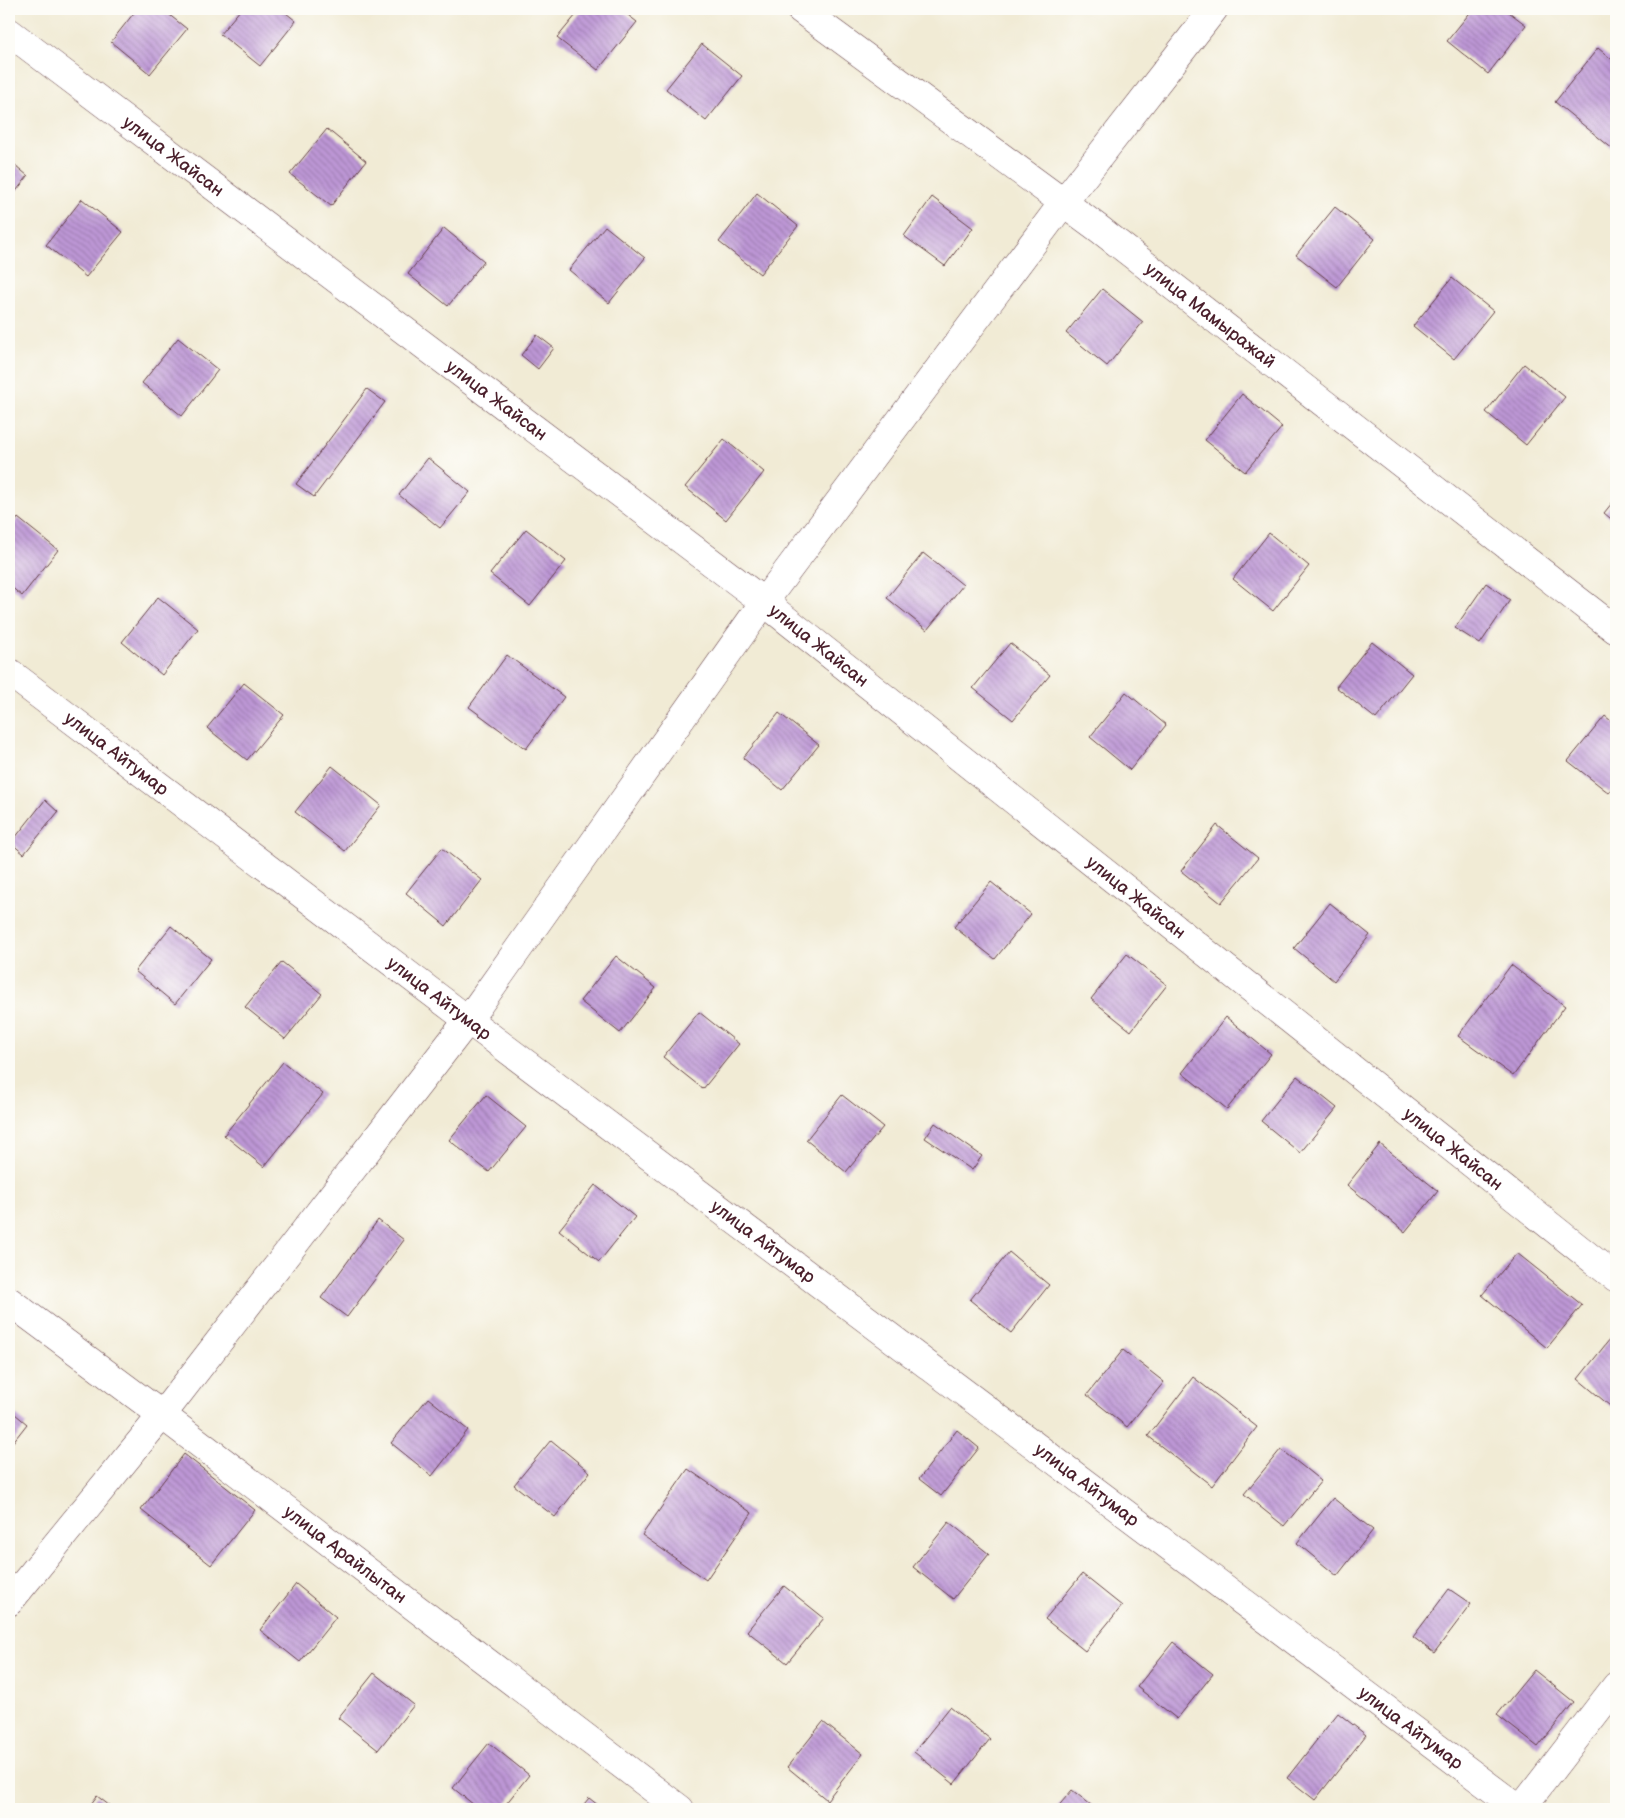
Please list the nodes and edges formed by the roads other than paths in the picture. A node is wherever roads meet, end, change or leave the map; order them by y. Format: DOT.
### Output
graph roads {
  1 [pos="800,9"];
  2 [pos="1214,9"];
  3 [pos="9,32"];
  4 [pos="1063,203"];
  5 [pos="764,602"];
  6 [pos="1616,630"];
  7 [pos="9,672"];
  8 [pos="468,1020"];
  9 [pos="1616,1278"];
  10 [pos="9,1301"];
  11 [pos="162,1415"];
  12 [pos="9,1602"];
  13 [pos="1616,1686"];
  14 [pos="680,1809"];
  15 [pos="1520,1809"];
  1 -- 4 [label="street, улица Мамыражай"];
  2 -- 4 [label="street"];
  3 -- 5 [label="street, улица Жайсан"];
  4 -- 5 [label="street"];
  4 -- 6 [label="street, улица Мамыражай"];
  5 -- 8 [label="street"];
  5 -- 9 [label="street, улица Жайсан"];
  7 -- 8 [label="street, улица Айтумар"];
  8 -- 11 [label="street"];
  8 -- 15 [label="street, улица Айтумар"];
  10 -- 11 [label="street, улица Арайлытан"];
  11 -- 12 [label="street"];
  11 -- 14 [label="street, улица Арайлытан"];
  13 -- 15 [label="street"];
}
